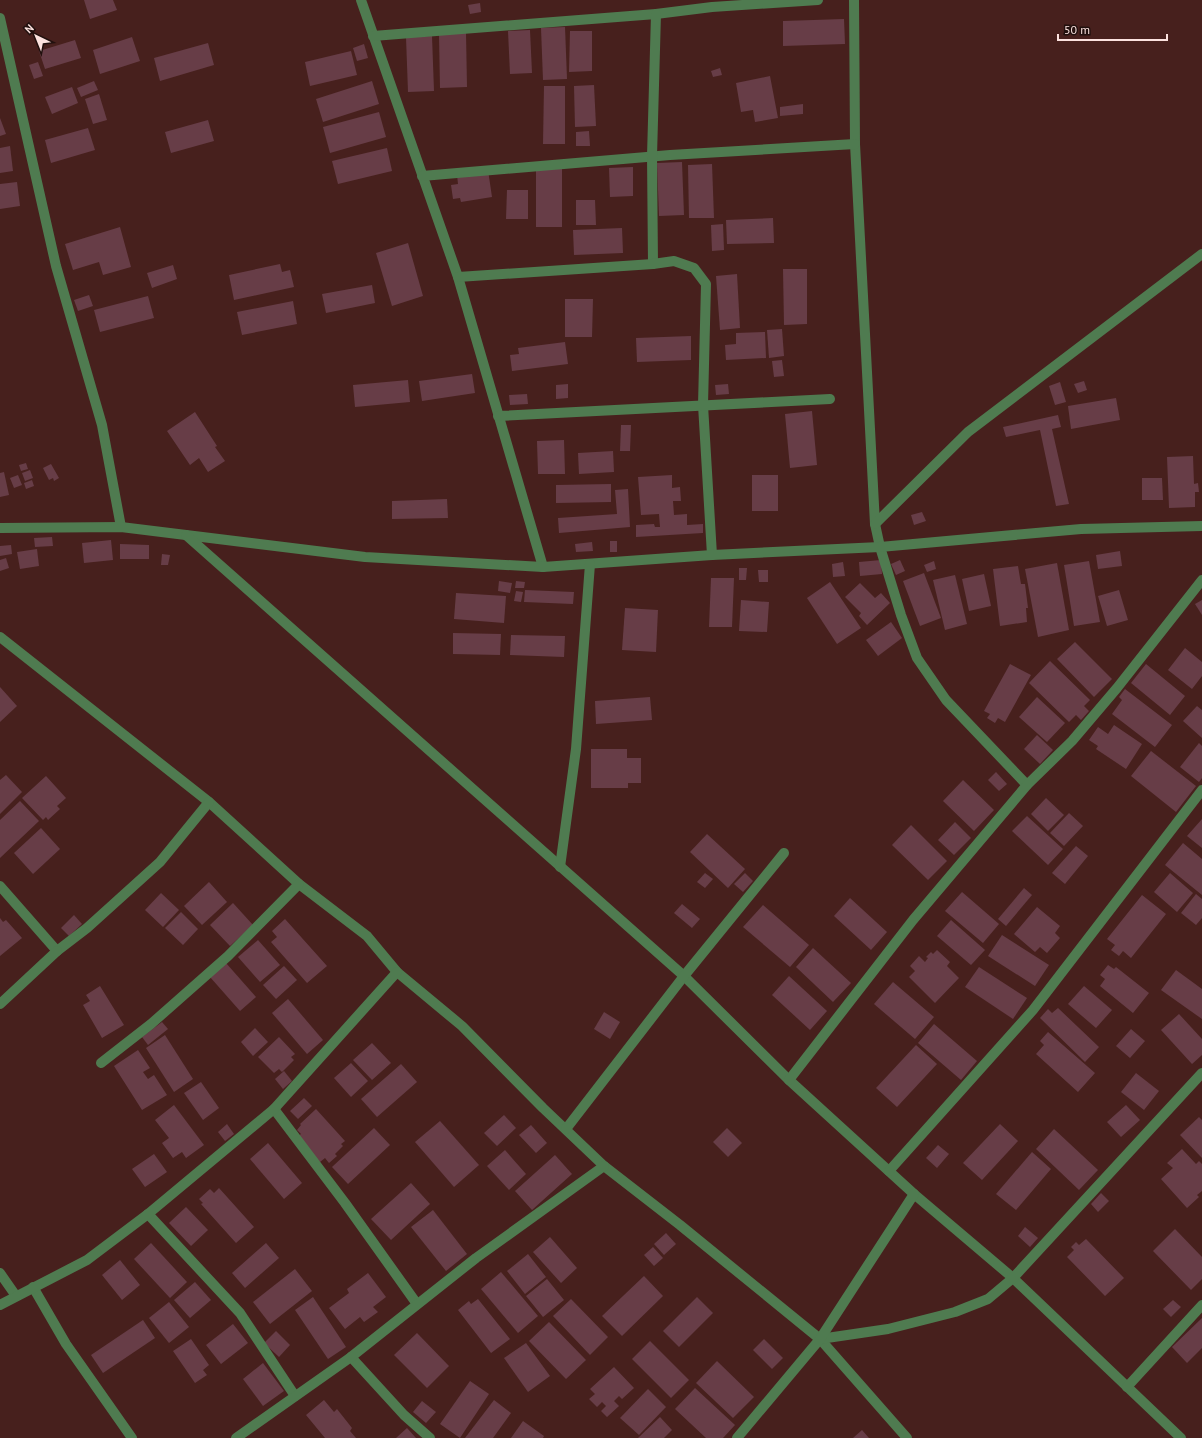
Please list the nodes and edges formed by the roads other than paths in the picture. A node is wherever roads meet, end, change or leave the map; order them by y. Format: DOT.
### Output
graph roads {
  1 [pos="361,0"];
  2 [pos="818,0"];
  3 [pos="854,0"];
  4 [pos="656,14"];
  5 [pos="0,18"];
  6 [pos="374,36"];
  7 [pos="856,144"];
  8 [pos="652,156"];
  9 [pos="422,176"];
  10 [pos="1202,254"];
  11 [pos="653,264"];
  12 [pos="458,277"];
  13 [pos="830,399"];
  14 [pos="703,405"];
  15 [pos="498,416"];
  16 [pos="875,524"];
  17 [pos="1202,526"];
  18 [pos="121,527"];
  19 [pos="0,528"];
  20 [pos="186,535"];
  21 [pos="880,547"];
  22 [pos="712,555"];
  23 [pos="590,564"];
  24 [pos="543,567"];
  25 [pos="1202,580"];
  26 [pos="0,637"];
  27 [pos="1027,785"];
  28 [pos="1202,790"];
  29 [pos="209,802"];
  30 [pos="784,853"];
  31 [pos="560,867"];
  32 [pos="299,884"];
  33 [pos="0,886"];
  34 [pos="57,951"];
  35 [pos="397,972"];
  36 [pos="684,976"];
  37 [pos="0,1004"];
  38 [pos="102,1063"];
  39 [pos="1202,1073"];
  40 [pos="789,1080"];
  41 [pos="274,1109"];
  42 [pos="566,1129"];
  43 [pos="604,1166"];
  44 [pos="889,1171"];
  45 [pos="914,1194"];
  46 [pos="148,1214"];
  47 [pos="0,1273"];
  48 [pos="1013,1278"];
  49 [pos="33,1287"];
  50 [pos="16,1296"];
  51 [pos="417,1304"];
  52 [pos="0,1305"];
  53 [pos="1202,1305"];
  54 [pos="820,1339"];
  55 [pos="350,1357"];
  56 [pos="1127,1387"];
  57 [pos="295,1396"];
  58 [pos="132,1438"];
  59 [pos="236,1438"];
  60 [pos="430,1438"];
  61 [pos="738,1438"];
  62 [pos="907,1438"];
  63 [pos="1181,1438"];
  1 -- 6 [label="street"];
  2 -- 4 [label="street"];
  3 -- 7 [label="street"];
  4 -- 6 [label="street"];
  4 -- 8 [label="street"];
  5 -- 18 [label="street"];
  6 -- 9 [label="street"];
  7 -- 8 [label="street"];
  7 -- 16 [label="street"];
  8 -- 9 [label="street"];
  8 -- 11 [label="street"];
  9 -- 12 [label="street"];
  10 -- 16 [label="street"];
  11 -- 12 [label="street"];
  11 -- 14 [label="street"];
  12 -- 15 [label="street"];
  13 -- 14 [label="street"];
  14 -- 15 [label="street"];
  14 -- 22 [label="street"];
  15 -- 24 [label="street"];
  16 -- 21 [label="street"];
  17 -- 21 [label="street"];
  18 -- 19 [label="street"];
  18 -- 20 [label="street"];
  20 -- 24 [label="street"];
  20 -- 31 [label="street"];
  21 -- 22 [label="street"];
  21 -- 27 [label="street"];
  22 -- 23 [label="street"];
  23 -- 24 [label="street"];
  23 -- 31 [label="street"];
  25 -- 27 [label="street"];
  26 -- 29 [label="street"];
  27 -- 40 [label="street"];
  28 -- 44 [label="street"];
  29 -- 32 [label="street"];
  29 -- 34 [label="street"];
  30 -- 36 [label="street"];
  31 -- 36 [label="street"];
  32 -- 35 [label="street"];
  32 -- 38 [label="street"];
  33 -- 34 [label="street"];
  34 -- 37 [label="street"];
  35 -- 41 [label="street"];
  35 -- 42 [label="street"];
  36 -- 40 [label="street"];
  36 -- 42 [label="street"];
  39 -- 48 [label="street"];
  40 -- 44 [label="street"];
  41 -- 46 [label="street"];
  41 -- 51 [label="street"];
  42 -- 43 [label="street"];
  43 -- 51 [label="street"];
  43 -- 54 [label="street"];
  44 -- 45 [label="street"];
  45 -- 48 [label="street"];
  45 -- 54 [label="street"];
  46 -- 49 [label="street"];
  46 -- 57 [label="street"];
  47 -- 50 [label="street"];
  48 -- 54 [label="street"];
  48 -- 56 [label="street"];
  49 -- 50 [label="street"];
  49 -- 58 [label="street"];
  50 -- 52 [label="street"];
  51 -- 55 [label="street"];
  53 -- 56 [label="street"];
  54 -- 61 [label="street"];
  54 -- 62 [label="street"];
  55 -- 57 [label="street"];
  55 -- 60 [label="street"];
  56 -- 63 [label="street"];
  57 -- 59 [label="street"];
}
